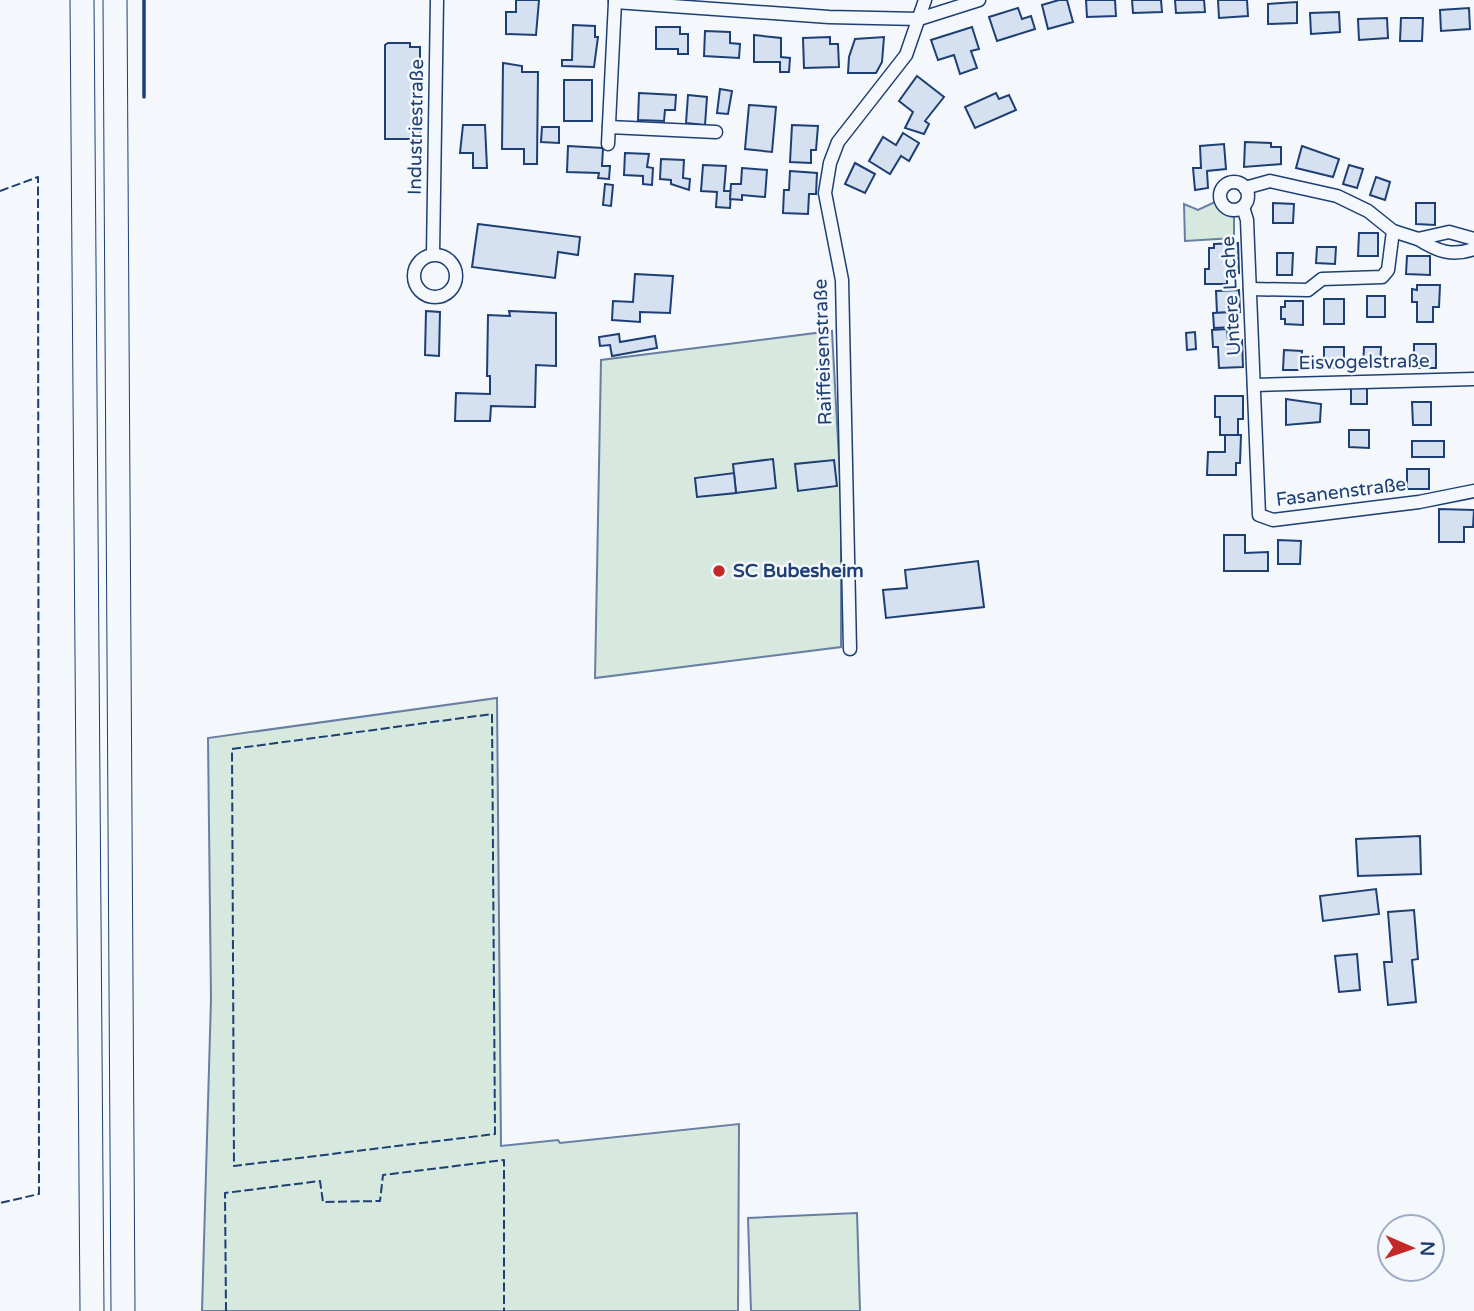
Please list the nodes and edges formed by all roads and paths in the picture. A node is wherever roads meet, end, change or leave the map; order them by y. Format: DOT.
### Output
graph roads {
  1 [pos="82,0"];
  2 [pos="115,0"];
  3 [pos="436,0"];
  4 [pos="793,0"];
  5 [pos="925,0"];
  6 [pos="979,0"];
  7 [pos="615,1"];
  8 [pos="793,14"];
  9 [pos="919,19"];
  10 [pos="609,127"];
  11 [pos="716,132"];
  12 [pos="608,144"];
  13 [pos="1245,188"];
  14 [pos="1244,207"];
  15 [pos="1393,231"];
  16 [pos="1418,239"];
  17 [pos="1474,239"];
  18 [pos="1474,249"];
  19 [pos="433,254"];
  20 [pos="1250,289"];
  21 [pos="1474,379"];
  22 [pos="1254,384"];
  23 [pos="1474,491"];
  24 [pos="850,649"];
  25 [pos="92,1311"];
  26 [pos="123,1311"];
  1 -- 25 [label="highway"];
  2 -- 26 [label="highway"];
  3 -- 19 [label="street, Industriestraße"];
  4 -- 8 [label="street"];
  5 -- 9 [label="street, Raiffeisenstraße"];
  6 -- 9 [label="street"];
  7 -- 8 [label="street"];
  7 -- 10 [label="street"];
  8 -- 9 [label="street"];
  9 -- 24 [label="street, Raiffeisenstraße"];
  10 -- 11 [label="street"];
  10 -- 12 [label="street"];
  13 -- 14 [label="street, Untere Lache"];
  13 -- 14 [label="street, Untere Lache"];
  13 -- 15 [label="street, Untere Lache"];
  14 -- 20 [label="street, Untere Lache"];
  15 -- 16 [label="street, Untere Lache"];
  15 -- 20 [label="street"];
  16 -- 17 [label="street, Untere Lache"];
  16 -- 18 [label="street"];
  20 -- 22 [label="street, Untere Lache"];
  21 -- 22 [label="street, Eisvogelstraße"];
  22 -- 23 [label="street, Fasanenstraße"];
}
